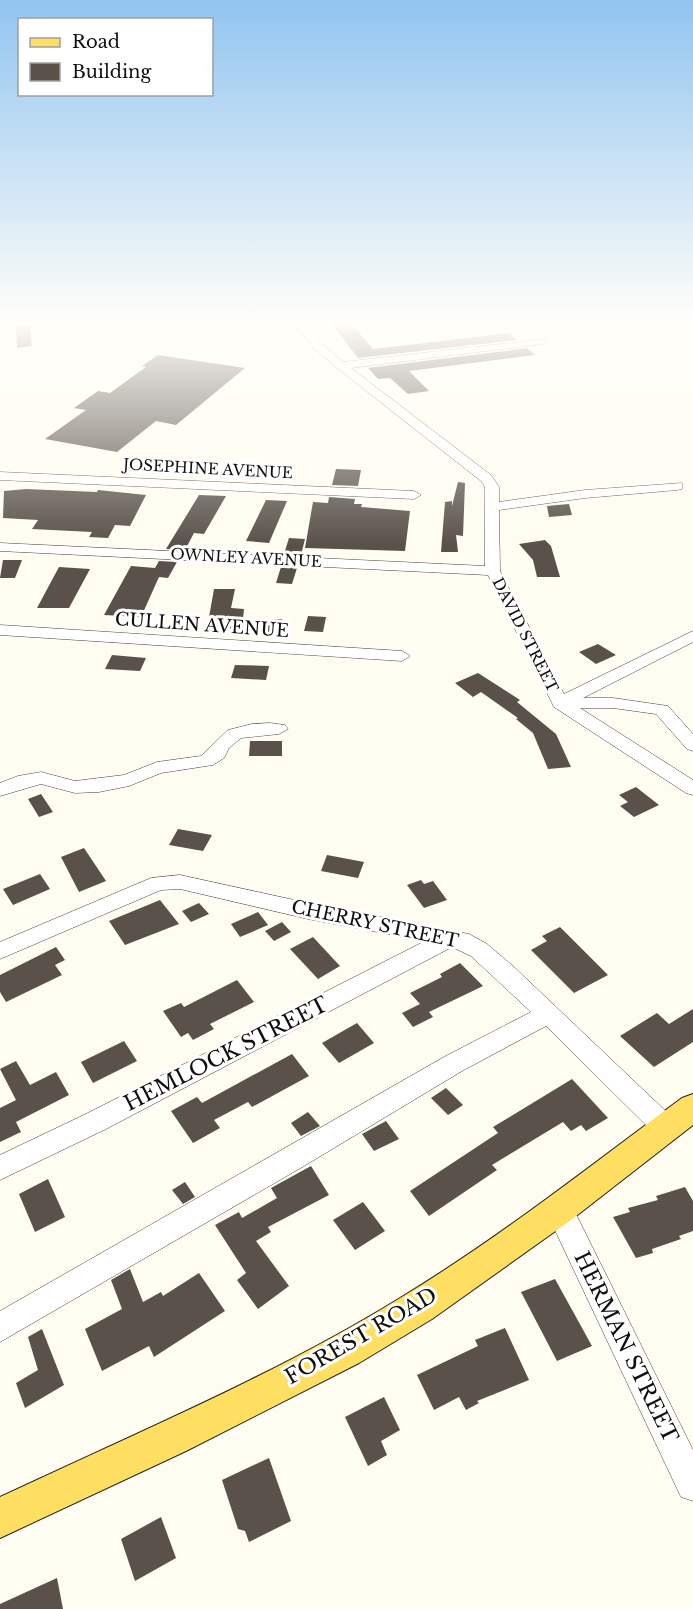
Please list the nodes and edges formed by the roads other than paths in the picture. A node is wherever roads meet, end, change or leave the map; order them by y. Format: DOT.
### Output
graph roads {
  1 [pos="379,395"];
  2 [pos="0,476"];
  3 [pos="676,486"];
  4 [pos="414,495"];
  5 [pos="493,507"];
  6 [pos="0,547"];
  7 [pos="493,572"];
  8 [pos="0,630"];
  9 [pos="693,636"];
  10 [pos="402,656"];
  11 [pos="560,703"];
  12 [pos="693,718"];
  13 [pos="674,721"];
  14 [pos="279,729"];
  15 [pos="693,745"];
  16 [pos="693,789"];
  17 [pos="0,790"];
  18 [pos="450,938"];
  19 [pos="0,951"];
  20 [pos="548,1014"];
  21 [pos="679,1117"];
  22 [pos="0,1168"];
  23 [pos="559,1209"];
  24 [pos="0,1327"];
  25 [pos="693,1485"];
  26 [pos="0,1518"];
  1 -- 5 [label="street, DAVID STREET"];
  2 -- 4 [label="street, JOSEPHINE AVENUE"];
  3 -- 5 [label="street"];
  5 -- 7 [label="street, DAVID STREET"];
  6 -- 7 [label="street, OWNLEY AVENUE"];
  7 -- 11 [label="street, DAVID STREET"];
  8 -- 10 [label="street, CULLEN AVENUE"];
  9 -- 11 [label="street"];
  11 -- 13 [label="street"];
  11 -- 16 [label="street, DAVID STREET"];
  12 -- 13 [label="street"];
  13 -- 15 [label="street"];
  14 -- 17 [label="street"];
  18 -- 19 [label="street, CHERRY STREET"];
  18 -- 20 [label="street, CHERRY STREET"];
  18 -- 22 [label="street, HEMLOCK STREET"];
  20 -- 21 [label="street, CHERRY STREET"];
  20 -- 24 [label="street"];
  21 -- 23 [label="main road, FOREST ROAD"];
  23 -- 25 [label="street, HERMAN STREET"];
  23 -- 26 [label="main road, FOREST ROAD"];
}
